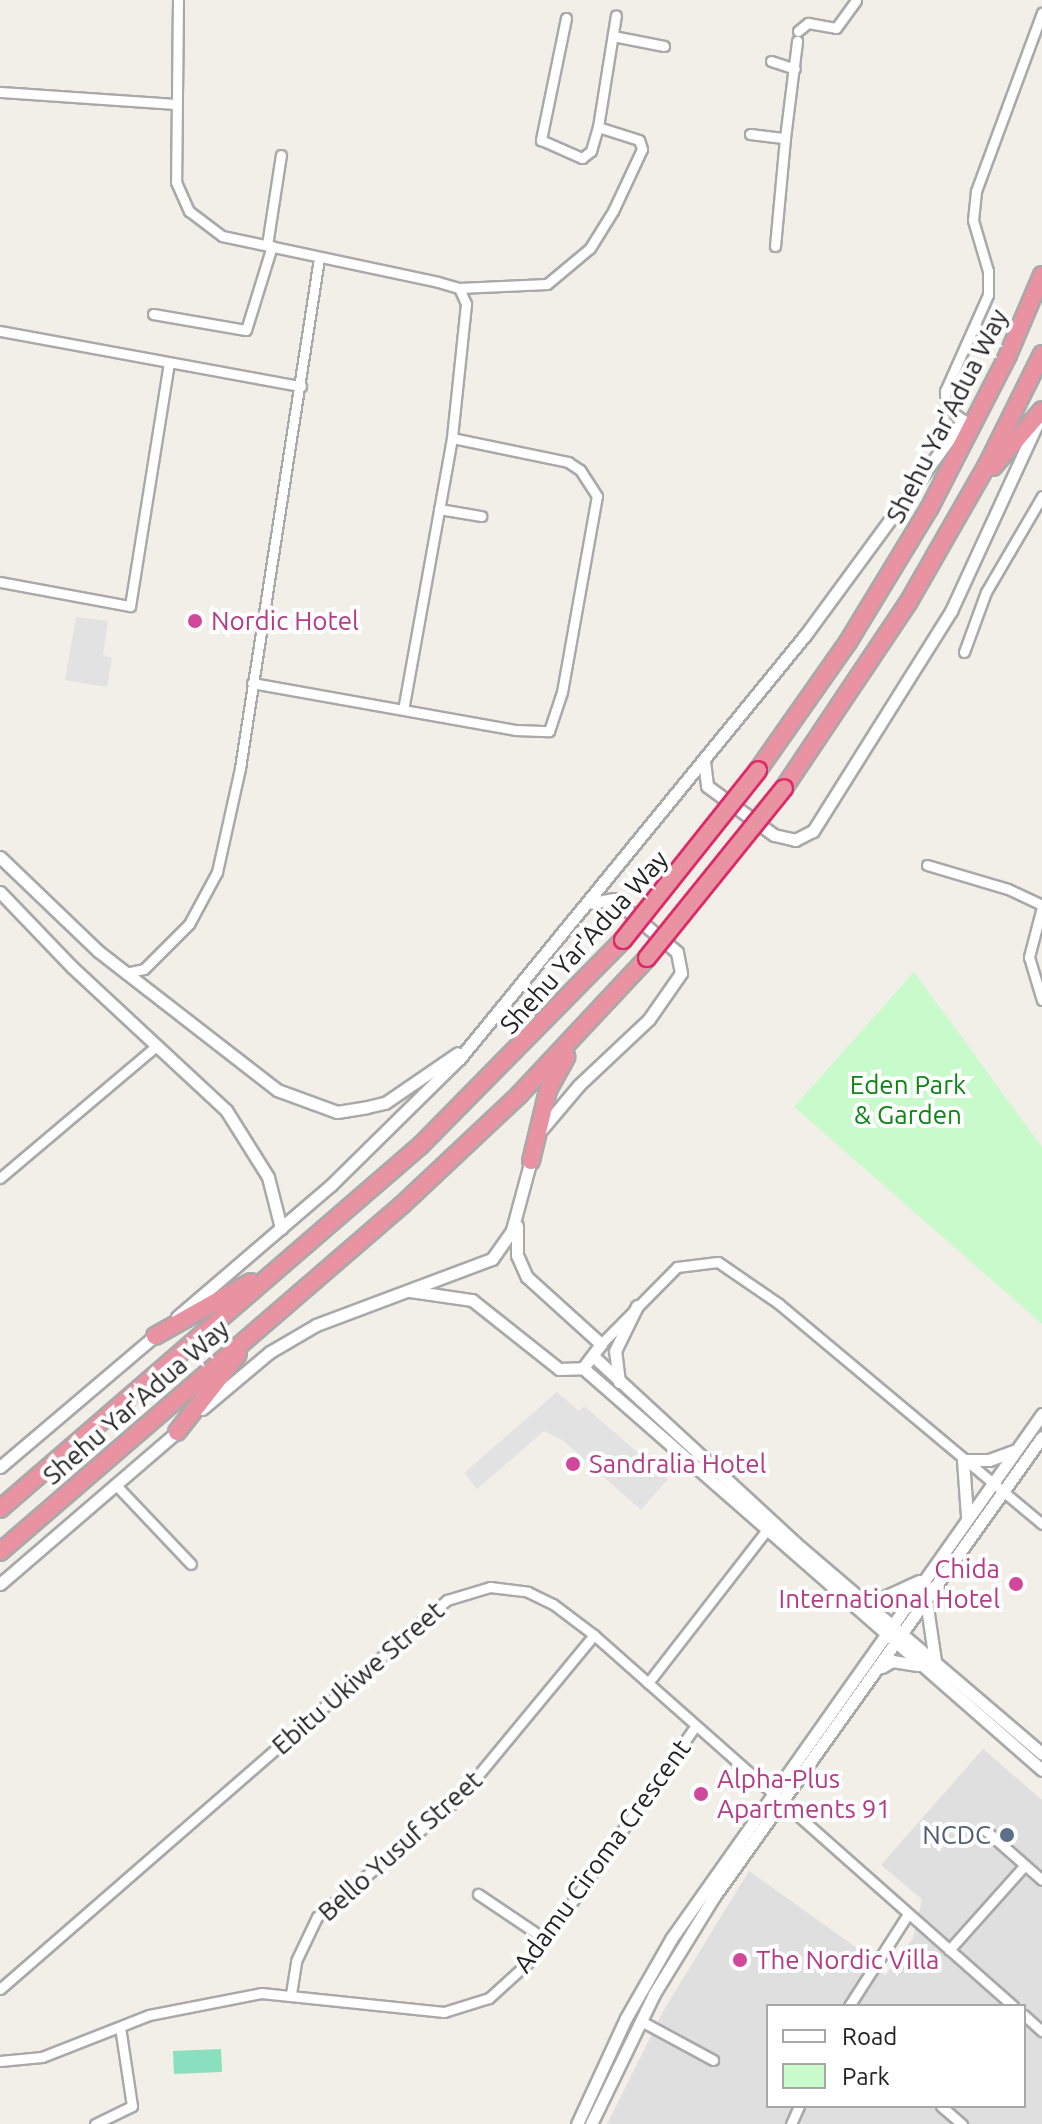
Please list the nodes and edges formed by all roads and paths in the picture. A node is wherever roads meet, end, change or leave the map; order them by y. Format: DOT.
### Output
graph roads {
  1 [pos="178,0"];
  2 [pos="856,0"];
  3 [pos="1042,13"];
  4 [pos="616,15"];
  5 [pos="566,18"];
  6 [pos="613,36"];
  7 [pos="664,46"];
  8 [pos="771,61"];
  9 [pos="795,69"];
  10 [pos="0,92"];
  11 [pos="175,104"];
  12 [pos="598,127"];
  13 [pos="750,134"];
  14 [pos="785,138"];
  15 [pos="281,155"];
  16 [pos="269,245"];
  17 [pos="775,246"];
  18 [pos="319,258"];
  19 [pos="1042,275"];
  20 [pos="459,288"];
  21 [pos="153,314"];
  22 [pos="0,331"];
  23 [pos="1042,354"];
  24 [pos="1008,355"];
  25 [pos="169,363"];
  26 [pos="301,386"];
  27 [pos="1042,412"];
  28 [pos="963,420"];
  29 [pos="452,438"];
  30 [pos="1042,496"];
  31 [pos="966,503"];
  32 [pos="439,509"];
  33 [pos="481,516"];
  34 [pos="0,582"];
  35 [pos="964,652"];
  36 [pos="252,683"];
  37 [pos="403,709"];
  38 [pos="704,761"];
  39 [pos="0,857"];
  40 [pos="927,865"];
  41 [pos="0,892"];
  42 [pos="588,905"];
  43 [pos="1042,906"];
  44 [pos="144,969"];
  45 [pos="125,973"];
  46 [pos="142,986"];
  47 [pos="613,995"];
  48 [pos="1042,1000"];
  49 [pos="472,1043"];
  50 [pos="155,1047"];
  51 [pos="410,1087"];
  52 [pos="421,1101"];
  53 [pos="531,1161"];
  54 [pos="0,1178"];
  55 [pos="520,1208"];
  56 [pos="281,1228"];
  57 [pos="284,1263"];
  58 [pos="408,1290"];
  59 [pos="286,1303"];
  60 [pos="637,1306"];
  61 [pos="155,1336"];
  62 [pos="601,1344"];
  63 [pos="597,1360"];
  64 [pos="586,1372"];
  65 [pos="619,1383"];
  66 [pos="1042,1414"];
  67 [pos="177,1432"];
  68 [pos="1042,1437"];
  69 [pos="1017,1450"];
  70 [pos="963,1460"];
  71 [pos="0,1467"];
  72 [pos="115,1484"];
  73 [pos="998,1488"];
  74 [pos="0,1509"];
  75 [pos="966,1521"];
  76 [pos="1042,1524"];
  77 [pos="766,1531"];
  78 [pos="0,1552"];
  79 [pos="191,1564"];
  80 [pos="934,1566"];
  81 [pos="0,1584"];
  82 [pos="926,1600"];
  83 [pos="865,1609"];
  84 [pos="894,1634"];
  85 [pos="594,1635"];
  86 [pos="873,1654"];
  87 [pos="935,1662"];
  88 [pos="922,1666"];
  89 [pos="878,1669"];
  90 [pos="648,1683"];
  91 [pos="695,1727"];
  92 [pos="1042,1754"];
  93 [pos="1042,1770"];
  94 [pos="777,1800"];
  95 [pos="984,1829"];
  96 [pos="1025,1865"];
  97 [pos="1042,1880"];
  98 [pos="478,1894"];
  99 [pos="908,1914"];
  100 [pos="545,1939"];
  101 [pos="949,1950"];
  102 [pos="0,1989"];
  103 [pos="291,1994"];
  104 [pos="850,2004"];
  105 [pos="1011,2004"];
  106 [pos="1026,2017"];
  107 [pos="641,2021"];
  108 [pos="120,2027"];
  109 [pos="1042,2031"];
  110 [pos="713,2060"];
  111 [pos="0,2061"];
  112 [pos="948,2119"];
  113 [pos="95,2124"];
  114 [pos="577,2124"];
  115 [pos="591,2124"];
  116 [pos="962,2124"];
  1 -- 11 [label="street"];
  2 -- 9 [label="street"];
  3 -- 28 [label="street"];
  4 -- 6 [label="street"];
  5 -- 12 [label="street"];
  6 -- 7 [label="street"];
  6 -- 12 [label="street"];
  8 -- 9 [label="street"];
  9 -- 14 [label="street"];
  10 -- 11 [label="street"];
  11 -- 16 [label="street"];
  12 -- 20 [label="street"];
  13 -- 14 [label="street"];
  14 -- 17 [label="street"];
  15 -- 16 [label="street"];
  16 -- 18 [label="street"];
  16 -- 21 [label="street"];
  18 -- 20 [label="street"];
  18 -- 26 [label="street"];
  19 -- 24 [label="highway, Shehu Yar'Adua Way"];
  20 -- 29 [label="street"];
  22 -- 25 [label="street"];
  23 -- 31 [label="highway, Shehu Yar'Adua Way"];
  24 -- 28 [label="highway"];
  24 -- 57 [label="highway, Shehu Yar'Adua Way, bridge"];
  25 -- 26 [label="street"];
  25 -- 34 [label="street"];
  26 -- 36 [label="street"];
  27 -- 31 [label="highway"];
  27 -- 38 [label="street"];
  28 -- 38 [label="street"];
  29 -- 32 [label="street"];
  29 -- 37 [label="street"];
  30 -- 35 [label="street"];
  31 -- 47 [label="highway, Shehu Yar'Adua Way, bridge"];
  32 -- 33 [label="street"];
  32 -- 37 [label="street"];
  36 -- 37 [label="street"];
  36 -- 44 [label="street"];
  38 -- 42 [label="street"];
  39 -- 45 [label="street"];
  40 -- 43 [label="street"];
  41 -- 50 [label="street"];
  42 -- 49 [label="street"];
  42 -- 53 [label="street"];
  43 -- 48 [label="street"];
  44 -- 45 [label="street"];
  44 -- 46 [label="street"];
  45 -- 46 [label="street"];
  46 -- 51 [label="street"];
  47 -- 53 [label="highway"];
  47 -- 59 [label="highway, Shehu Yar'Adua Way"];
  49 -- 51 [label="street"];
  49 -- 52 [label="street"];
  50 -- 54 [label="street"];
  50 -- 56 [label="street"];
  51 -- 52 [label="street"];
  52 -- 56 [label="street"];
  53 -- 55 [label="street"];
  55 -- 58 [label="street"];
  55 -- 62 [label="street"];
  56 -- 61 [label="street"];
  57 -- 61 [label="highway"];
  57 -- 74 [label="highway, Shehu Yar'Adua Way"];
  58 -- 64 [label="street"];
  58 -- 67 [label="street"];
  59 -- 67 [label="highway"];
  59 -- 78 [label="highway, Shehu Yar'Adua Way"];
  60 -- 62 [label="street"];
  60 -- 65 [label="street"];
  60 -- 70 [label="street"];
  61 -- 71 [label="street"];
  62 -- 63 [label="street"];
  63 -- 64 [label="street"];
  63 -- 65 [label="street"];
  64 -- 77 [label="street"];
  65 -- 83 [label="street"];
  66 -- 69 [label="street"];
  67 -- 72 [label="street"];
  68 -- 73 [label="street"];
  69 -- 70 [label="street"];
  69 -- 73 [label="street"];
  70 -- 73 [label="street"];
  70 -- 75 [label="street"];
  72 -- 79 [label="street"];
  72 -- 81 [label="street"];
  73 -- 75 [label="street"];
  73 -- 76 [label="street"];
  73 -- 82 [label="street"];
  75 -- 80 [label="street"];
  77 -- 83 [label="street"];
  77 -- 90 [label="street"];
  80 -- 83 [label="street"];
  80 -- 84 [label="street"];
  82 -- 84 [label="street"];
  82 -- 87 [label="street"];
  83 -- 84 [label="street"];
  83 -- 86 [label="street"];
  84 -- 86 [label="street"];
  84 -- 87 [label="street"];
  84 -- 88 [label="street"];
  84 -- 89 [label="street"];
  85 -- 90 [label="street, Ebitu Ukiwe Street"];
  85 -- 102 [label="street, Ebitu Ukiwe Street"];
  85 -- 103 [label="street, Bello Yusuf Street"];
  86 -- 94 [label="street"];
  87 -- 92 [label="street"];
  88 -- 89 [label="street"];
  88 -- 93 [label="street"];
  89 -- 94 [label="street"];
  90 -- 91 [label="street, Ebitu Ukiwe Street"];
  91 -- 94 [label="street, Ebitu Ukiwe Street"];
  91 -- 100 [label="street, Adamu Ciroma Crescent"];
  94 -- 99 [label="street, Ebitu Ukiwe Street"];
  94 -- 107 [label="street"];
  94 -- 114 [label="street"];
  95 -- 96 [label="street"];
  96 -- 97 [label="street"];
  96 -- 101 [label="street"];
  98 -- 100 [label="street"];
  99 -- 101 [label="street, Ebitu Ukiwe Street"];
  99 -- 104 [label="street"];
  100 -- 103 [label="street, Adamu Ciroma Crescent"];
  101 -- 105 [label="street, Ebitu Ukiwe Street"];
  103 -- 108 [label="street, Adamu Ciroma Crescent"];
  106 -- 109 [label="street"];
  107 -- 110 [label="street"];
  107 -- 115 [label="street"];
  108 -- 111 [label="street, Adamu Ciroma Crescent"];
  108 -- 113 [label="street"];
  112 -- 116 [label="street"];
}
